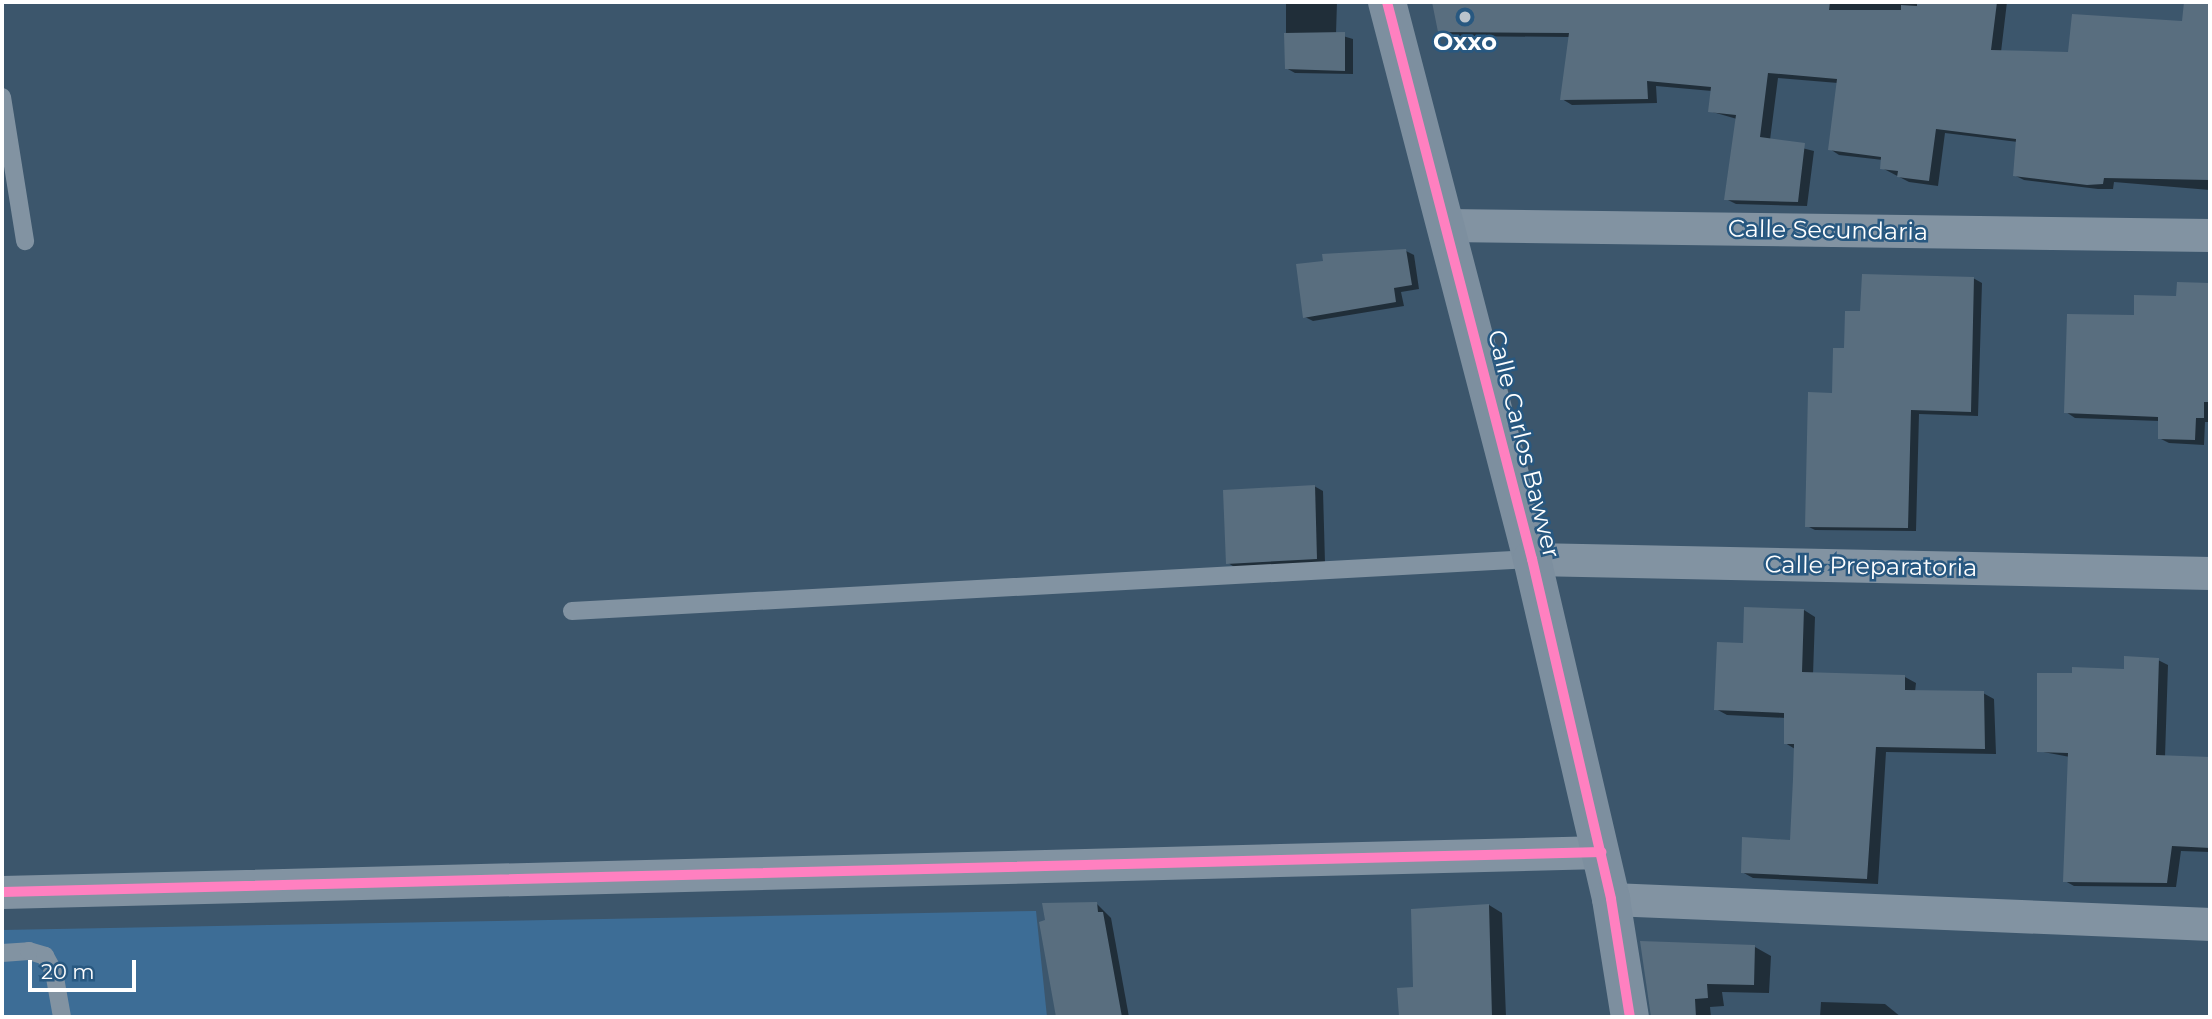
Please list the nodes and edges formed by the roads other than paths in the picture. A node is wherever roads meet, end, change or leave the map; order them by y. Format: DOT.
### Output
graph roads {
  1 [pos="1387,2"];
  2 [pos="2,97"];
  3 [pos="1447,225"];
  4 [pos="2210,234"];
  5 [pos="25,241"];
  6 [pos="1532,559"];
  7 [pos="2210,573"];
  8 [pos="572,611"];
  9 [pos="1601,852"];
  10 [pos="2,892"];
  11 [pos="1611,899"];
  12 [pos="2210,924"];
  13 [pos="2,953"];
  14 [pos="62,1017"];
  15 [pos="1630,1017"];
  1 -- 3 [label="street, Calle Carlos Bawver"];
  2 -- 5 [label="lane"];
  3 -- 4 [label="street, Calle Secundaria"];
  3 -- 6 [label="street, Calle Carlos Bawver"];
  6 -- 7 [label="street, Calle Preparatoria"];
  6 -- 8 [label="lane"];
  6 -- 9 [label="street, Calle Carlos Bawver"];
  9 -- 10 [label="street"];
  9 -- 11 [label="street, Calle Carlos Bawver"];
  11 -- 12 [label="street"];
  11 -- 15 [label="street, Calle Carlos Bawver"];
  13 -- 14 [label="lane"];
}
